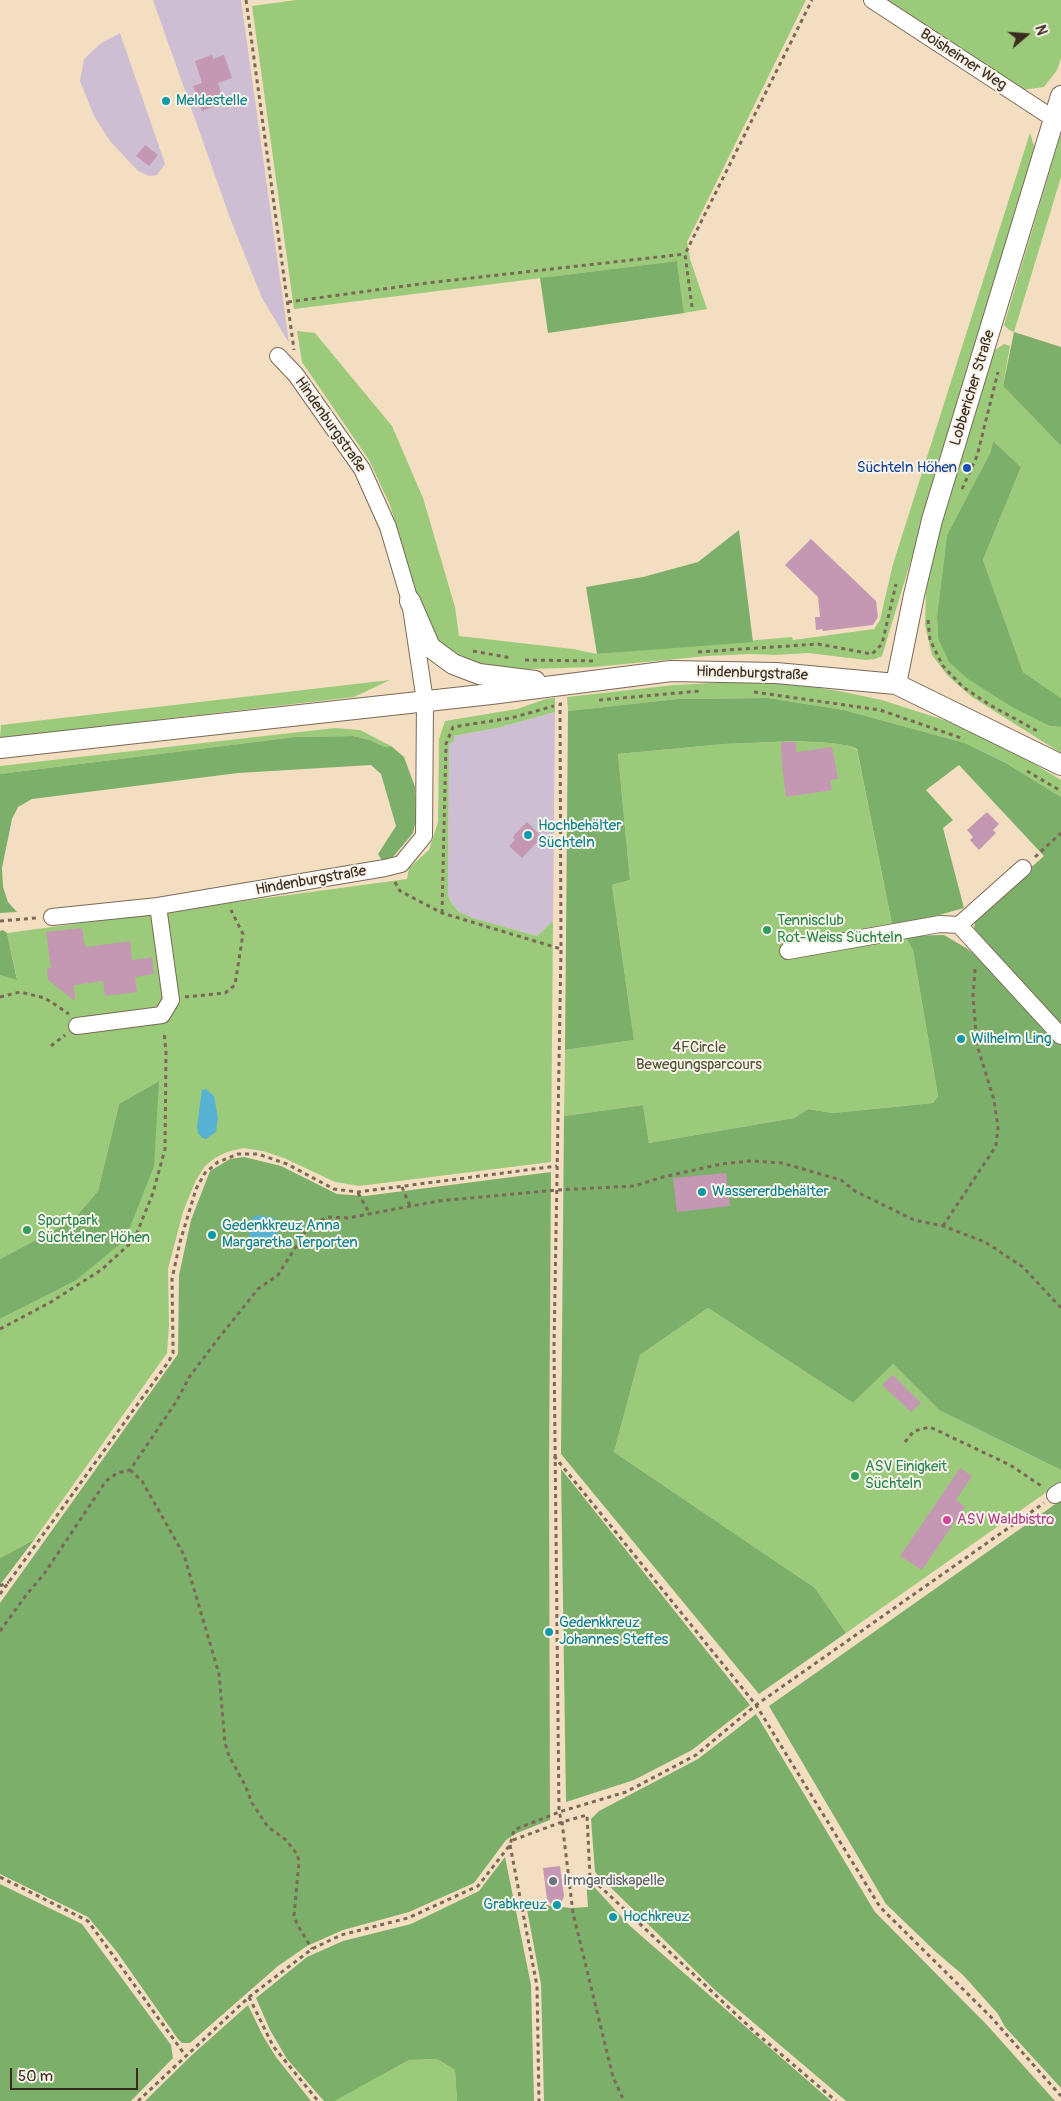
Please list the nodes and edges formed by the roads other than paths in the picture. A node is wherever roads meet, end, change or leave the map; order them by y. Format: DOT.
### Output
graph roads {
  1 [pos="872,0"];
  2 [pos="1061,96"];
  3 [pos="1054,119"];
  4 [pos="278,356"];
  5 [pos="410,601"];
  6 [pos="896,684"];
  7 [pos="561,694"];
  8 [pos="425,701"];
  9 [pos="0,748"];
  10 [pos="1061,765"];
  11 [pos="1023,868"];
  12 [pos="158,906"];
  13 [pos="52,917"];
  14 [pos="959,925"];
  15 [pos="788,951"];
  16 [pos="79,1026"];
  17 [pos="1061,1036"];
  1 -- 3 [label="street, Boisheimer Weg"];
  2 -- 3 [label="main road, Lobbericher Straße"];
  3 -- 6 [label="main road, Lobbericher Straße"];
  4 -- 5 [label="street, Hindenburgstraße"];
  5 -- 7 [label="main road"];
  5 -- 8 [label="street, Hindenburgstraße"];
  6 -- 7 [label="main road, Hindenburgstraße"];
  6 -- 10 [label="main road, Hindenburgstraße"];
  7 -- 8 [label="main road, Hindenburgstraße"];
  8 -- 9 [label="main road, Hindenburgstraße"];
  8 -- 12 [label="street, Hindenburgstraße"];
  11 -- 14 [label="street"];
  12 -- 13 [label="street, Hindenburgstraße"];
  12 -- 16 [label="street"];
  14 -- 15 [label="street"];
  14 -- 17 [label="street"];
}
